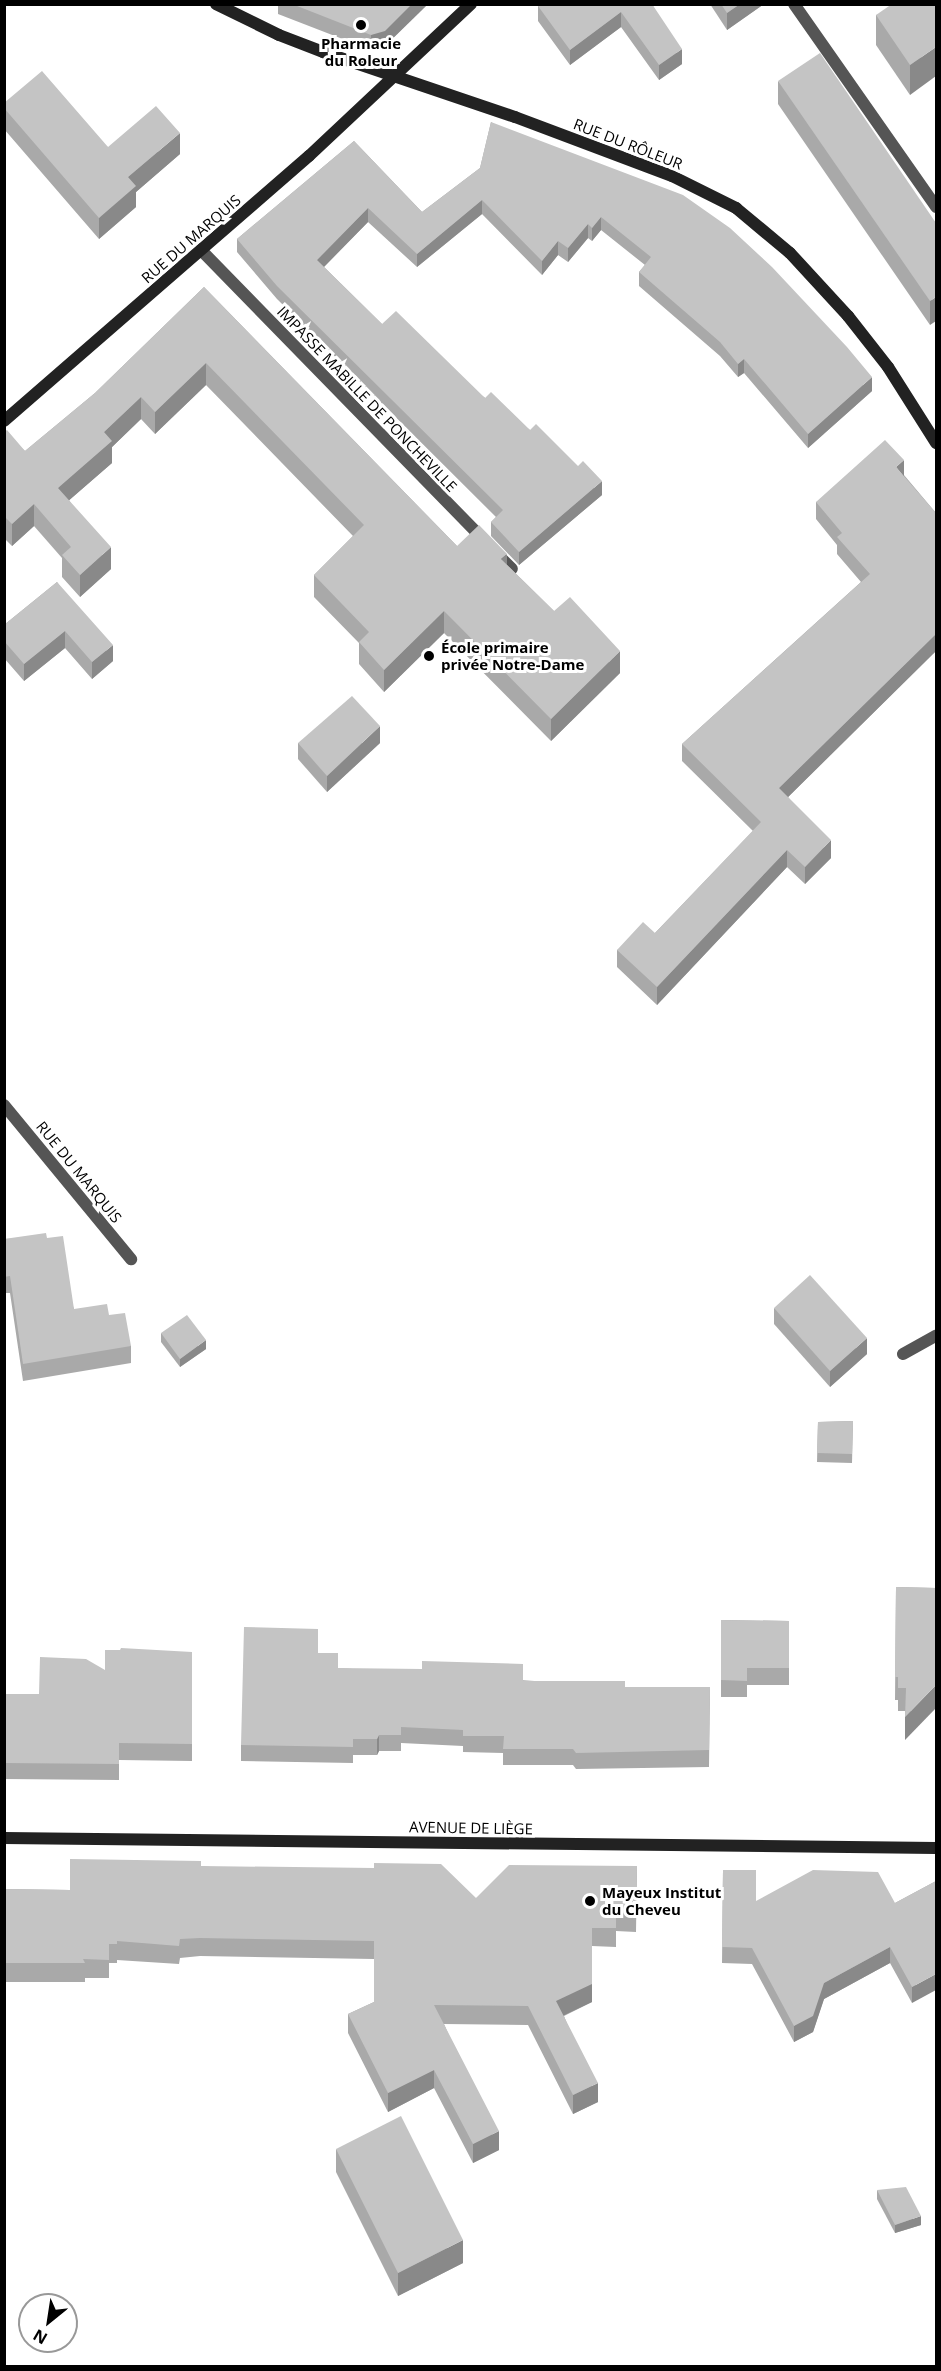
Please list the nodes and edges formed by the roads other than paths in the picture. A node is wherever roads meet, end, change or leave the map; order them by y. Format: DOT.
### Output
graph roads {
  1 [pos="216,4"];
  2 [pos="471,4"];
  3 [pos="794,4"];
  4 [pos="395,76"];
  5 [pos="936,207"];
  6 [pos="201,250"];
  7 [pos="4,421"];
  8 [pos="936,443"];
  9 [pos="512,569"];
  10 [pos="4,1105"];
  11 [pos="131,1258"];
  12 [pos="936,1336"];
  13 [pos="903,1354"];
  14 [pos="4,1838"];
  15 [pos="936,1848"];
  1 -- 4 [label="main road, RUE DU RÔLEUR"];
  2 -- 4 [label="main road, RUE DU MARQUIS"];
  3 -- 5 [label="street"];
  4 -- 6 [label="main road, RUE DU MARQUIS"];
  4 -- 8 [label="main road, RUE DU RÔLEUR"];
  6 -- 7 [label="main road, RUE DU MARQUIS"];
  6 -- 9 [label="street, IMPASSE MABILLE DE PONCHEVILLE"];
  10 -- 11 [label="street, RUE DU MARQUIS"];
  12 -- 13 [label="street"];
  14 -- 15 [label="main road, AVENUE DE LIÈGE"];
}
